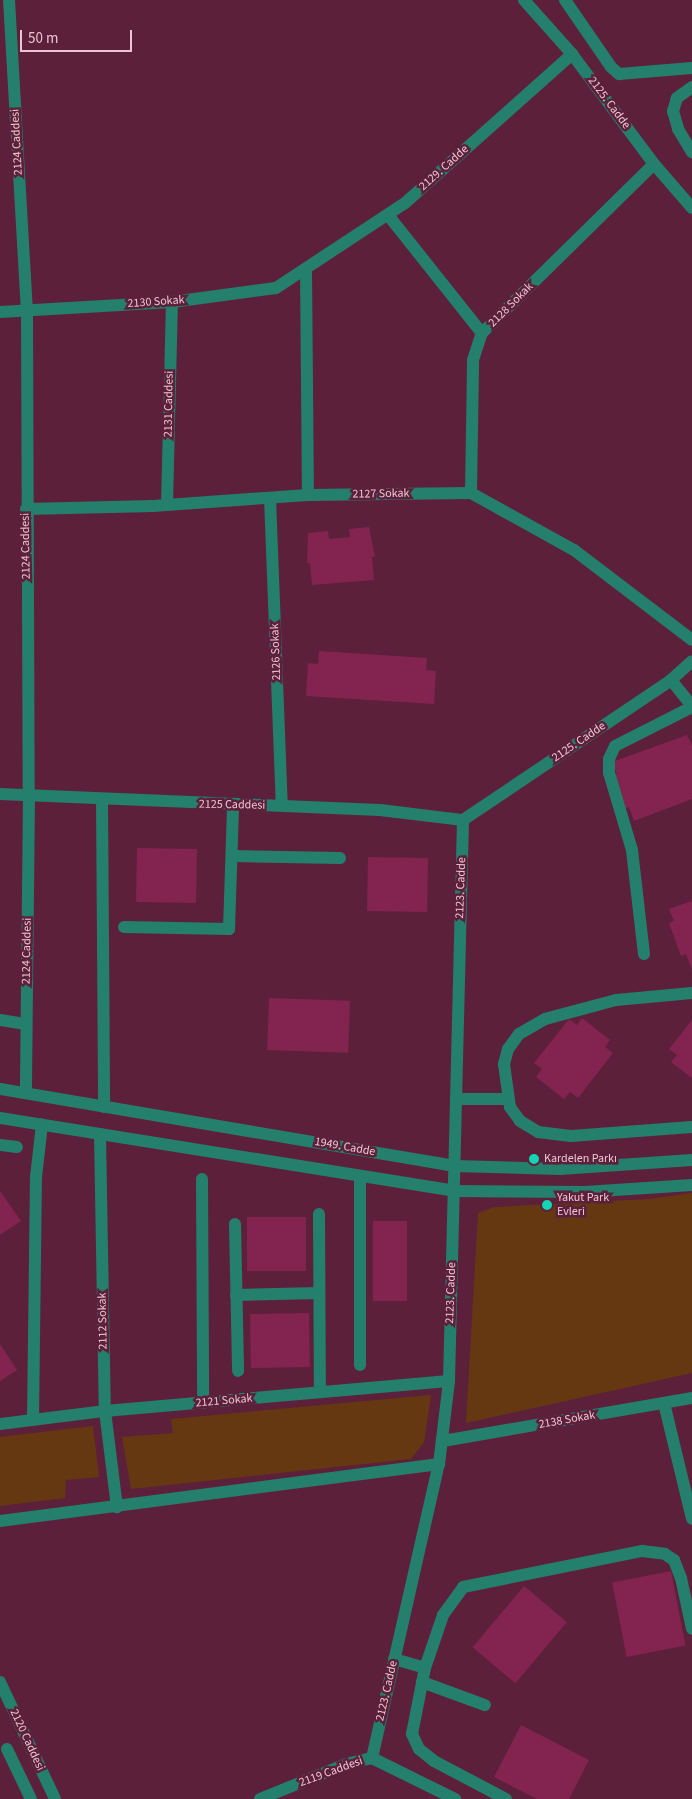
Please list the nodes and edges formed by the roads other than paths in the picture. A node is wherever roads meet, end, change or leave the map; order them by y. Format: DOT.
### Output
graph roads {
  1 [pos="9,0"];
  2 [pos="524,0"];
  3 [pos="565,0"];
  4 [pos="572,54"];
  5 [pos="692,68"];
  6 [pos="692,87"];
  7 [pos="692,152"];
  8 [pos="654,164"];
  9 [pos="692,208"];
  10 [pos="388,215"];
  11 [pos="306,270"];
  12 [pos="172,302"];
  13 [pos="27,311"];
  14 [pos="0,312"];
  15 [pos="482,333"];
  16 [pos="472,493"];
  17 [pos="308,495"];
  18 [pos="270,498"];
  19 [pos="167,505"];
  20 [pos="26,509"];
  21 [pos="692,640"];
  22 [pos="692,661"];
  23 [pos="671,680"];
  24 [pos="692,706"];
  25 [pos="0,794"];
  26 [pos="29,796"];
  27 [pos="102,799"];
  28 [pos="233,806"];
  29 [pos="282,806"];
  30 [pos="463,820"];
  31 [pos="234,856"];
  32 [pos="340,858"];
  33 [pos="124,927"];
  34 [pos="644,954"];
  35 [pos="692,993"];
  36 [pos="0,1020"];
  37 [pos="26,1024"];
  38 [pos="0,1090"];
  39 [pos="26,1093"];
  40 [pos="456,1099"];
  41 [pos="506,1099"];
  42 [pos="104,1107"];
  43 [pos="0,1118"];
  44 [pos="42,1124"];
  45 [pos="692,1127"];
  46 [pos="100,1134"];
  47 [pos="0,1145"];
  48 [pos="17,1147"];
  49 [pos="692,1160"];
  50 [pos="454,1166"];
  51 [pos="360,1177"];
  52 [pos="202,1179"];
  53 [pos="692,1185"];
  54 [pos="454,1191"];
  55 [pos="319,1214"];
  56 [pos="235,1224"];
  57 [pos="319,1293"];
  58 [pos="236,1295"];
  59 [pos="360,1365"];
  60 [pos="238,1371"];
  61 [pos="448,1381"];
  62 [pos="320,1392"];
  63 [pos="692,1398"];
  64 [pos="203,1403"];
  65 [pos="664,1403"];
  66 [pos="105,1411"];
  67 [pos="33,1420"];
  68 [pos="0,1424"];
  69 [pos="442,1441"];
  70 [pos="439,1464"];
  71 [pos="117,1507"];
  72 [pos="692,1519"];
  73 [pos="0,1521"];
  74 [pos="692,1629"];
  75 [pos="394,1658"];
  76 [pos="425,1668"];
  77 [pos="0,1682"];
  78 [pos="422,1682"];
  79 [pos="485,1705"];
  80 [pos="29,1744"];
  81 [pos="4,1750"];
  82 [pos="372,1758"];
  83 [pos="30,1799"];
  84 [pos="55,1799"];
  85 [pos="260,1799"];
  86 [pos="455,1799"];
  87 [pos="506,1799"];
  1 -- 13 [label="street, 2124 Caddesi"];
  2 -- 4 [label="street, 2125. Cadde"];
  3 -- 5 [label="street"];
  4 -- 8 [label="street, 2125. Cadde"];
  4 -- 10 [label="street, 2129. Cadde"];
  6 -- 7 [label="street"];
  8 -- 9 [label="street, 2125. Cadde"];
  8 -- 15 [label="street, 2128 Sokak"];
  10 -- 11 [label="street, 2129. Cadde"];
  10 -- 15 [label="street"];
  11 -- 12 [label="street, 2130 Sokak"];
  11 -- 17 [label="street"];
  12 -- 13 [label="street, 2130 Sokak"];
  12 -- 19 [label="street, 2131 Caddesi"];
  13 -- 14 [label="street, 2130 Sokak"];
  13 -- 20 [label="street, 2124 Caddesi"];
  15 -- 16 [label="street, 2128 Sokak"];
  16 -- 17 [label="street, 2127 Sokak"];
  16 -- 21 [label="street, 2127 Sokak"];
  17 -- 18 [label="street, 2127 Sokak"];
  18 -- 19 [label="street, 2127 Sokak"];
  18 -- 29 [label="street, 2126 Sokak"];
  19 -- 20 [label="street, 2127 Sokak"];
  20 -- 26 [label="street, 2124 Caddesi"];
  22 -- 23 [label="street, 2125. Cadde"];
  23 -- 24 [label="street"];
  23 -- 30 [label="street, 2125. Cadde"];
  24 -- 34 [label="street"];
  25 -- 26 [label="street, 2125 Caddesi"];
  26 -- 27 [label="street, 2125 Caddesi"];
  26 -- 37 [label="street, 2124 Caddesi"];
  27 -- 28 [label="street, 2125 Caddesi"];
  27 -- 42 [label="street"];
  28 -- 29 [label="street, 2125 Caddesi"];
  28 -- 31 [label="street"];
  29 -- 30 [label="street, 2125 Caddesi"];
  30 -- 40 [label="street, 2123. Cadde"];
  31 -- 32 [label="street"];
  31 -- 33 [label="street"];
  35 -- 41 [label="street"];
  36 -- 37 [label="street"];
  37 -- 39 [label="street, 2124 Caddesi"];
  38 -- 39 [label="street, 1949. Cadde"];
  39 -- 42 [label="street, 1949. Cadde"];
  40 -- 41 [label="street"];
  40 -- 50 [label="street, 2123. Cadde"];
  41 -- 45 [label="street"];
  42 -- 50 [label="street, 1949. Cadde"];
  43 -- 44 [label="street"];
  44 -- 46 [label="street"];
  44 -- 67 [label="street"];
  46 -- 51 [label="street"];
  46 -- 66 [label="street, 2112 Sokak"];
  47 -- 48 [label="street"];
  49 -- 50 [label="street, 1949. Cadde"];
  50 -- 54 [label="street, 2123. Cadde"];
  51 -- 54 [label="street"];
  51 -- 59 [label="street"];
  52 -- 64 [label="street"];
  53 -- 54 [label="street"];
  54 -- 61 [label="street, 2123. Cadde"];
  55 -- 57 [label="street"];
  56 -- 58 [label="street"];
  57 -- 58 [label="street"];
  57 -- 62 [label="street"];
  58 -- 60 [label="street"];
  61 -- 62 [label="street, 2121 Sokak"];
  61 -- 69 [label="street, 2123. Cadde"];
  62 -- 64 [label="street, 2121 Sokak"];
  63 -- 65 [label="street, 2138 Sokak"];
  64 -- 66 [label="street, 2121 Sokak"];
  65 -- 69 [label="street, 2138 Sokak"];
  65 -- 72 [label="street"];
  66 -- 67 [label="street, 2121 Sokak"];
  66 -- 71 [label="street, 2112 Sokak"];
  67 -- 68 [label="street, 2121 Sokak"];
  69 -- 70 [label="street, 2123. Cadde"];
  70 -- 71 [label="street"];
  70 -- 75 [label="street, 2123. Cadde"];
  71 -- 73 [label="street"];
  74 -- 76 [label="street"];
  75 -- 76 [label="street"];
  75 -- 82 [label="street, 2123. Cadde"];
  76 -- 78 [label="street"];
  77 -- 80 [label="street, 2120 Caddesi"];
  78 -- 79 [label="street"];
  78 -- 87 [label="street"];
  80 -- 81 [label="street"];
  80 -- 84 [label="street, 2120 Caddesi"];
  81 -- 83 [label="street"];
  82 -- 85 [label="street, 2119 Caddesi"];
  82 -- 86 [label="street, 2119 Caddesi"];
}
